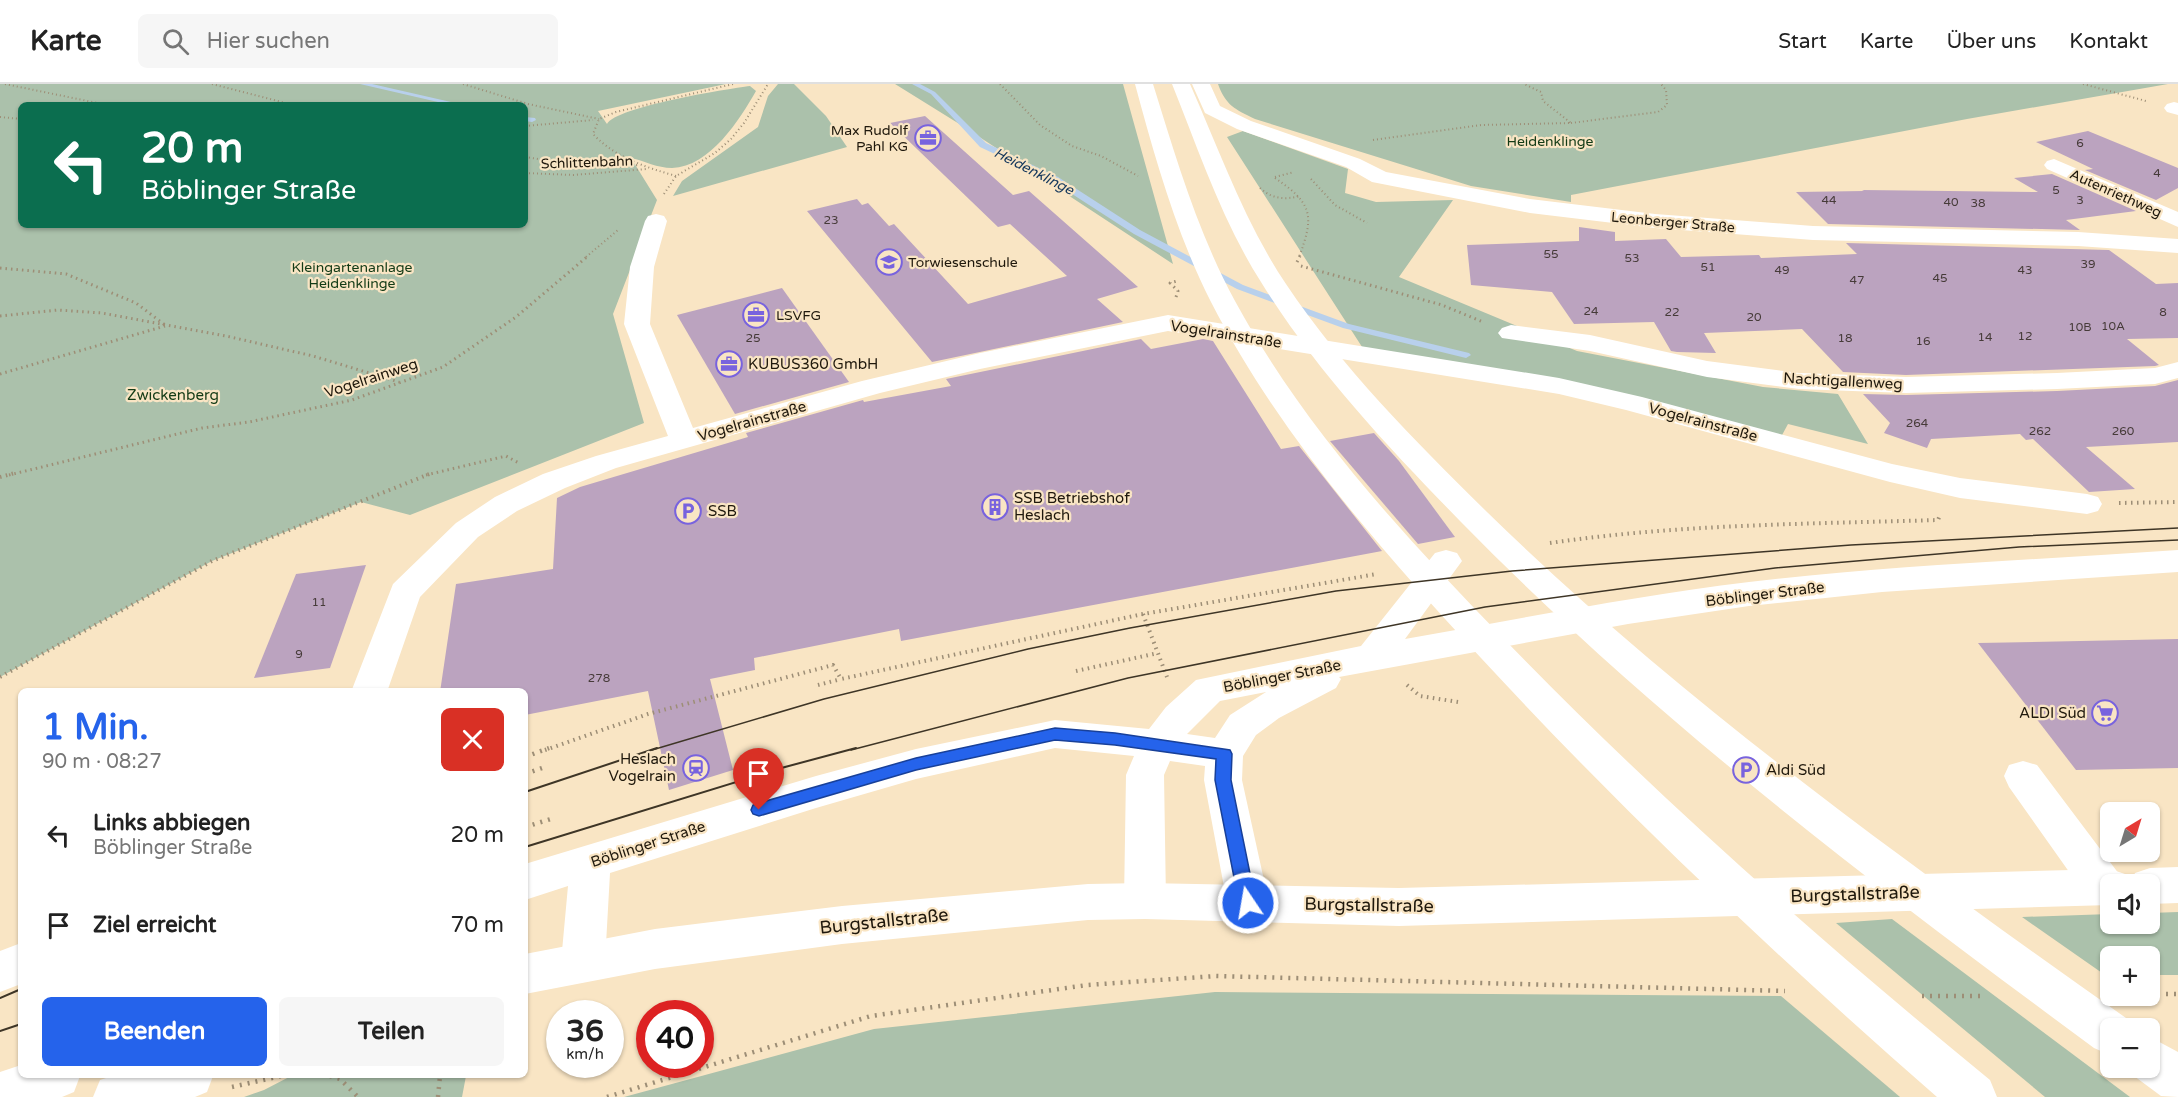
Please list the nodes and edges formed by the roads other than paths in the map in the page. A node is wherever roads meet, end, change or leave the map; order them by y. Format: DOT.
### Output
graph roads {
  1 [pos="1144,84"];
  2 [pos="1181,84"];
  3 [pos="1201,84"];
  4 [pos="2054,165"];
  5 [pos="2178,220"];
  6 [pos="656,221"];
  7 [pos="2178,246"];
  8 [pos="1511,333"];
  9 [pos="2167,373"];
  10 [pos="684,441"];
  11 [pos="2087,504"];
  12 [pos="1446,561"];
  13 [pos="2178,561"];
  14 [pos="1364,659"];
  15 [pos="370,688"];
  16 [pos="1158,744"];
  17 [pos="1224,754"];
  18 [pos="2023,776"];
  19 [pos="590,863"];
  20 [pos="2100,878"];
  21 [pos="528,881"];
  22 [pos="2178,885"];
  23 [pos="2160,886"];
  24 [pos="2100,887"];
  25 [pos="1145,901"];
  26 [pos="1248,903"];
  27 [pos="583,962"];
  28 [pos="18,964"];
  29 [pos="0,972"];
  30 [pos="528,973"];
  31 [pos="2100,1026"];
  32 [pos="2160,1067"];
  33 [pos="51,1078"];
  34 [pos="2178,1080"];
  35 [pos="206,1083"];
  36 [pos="0,1096"];
  37 [pos="117,1097"];
  38 [pos="1973,1097"];
  1 -- 38 [label="main road"];
  2 -- 31 [label="main road"];
  3 -- 7 [label="main road, Leonberger Straße"];
  4 -- 5 [label="main road, Autenriethweg"];
  6 -- 10 [label="main road"];
  8 -- 9 [label="main road, Nachtigallenweg"];
  10 -- 11 [label="main road, Vogelrainstraße"];
  10 -- 15 [label="main road, Vogelrainstraße"];
  12 -- 14 [label="main road"];
  13 -- 14 [label="main road, Böblinger Straße"];
  14 -- 16 [label="main road, Böblinger Straße"];
  14 -- 17 [label="main road, Böblinger Straße"];
  16 -- 17 [label="main road, Böblinger Straße"];
  16 -- 19 [label="main road, Böblinger Straße"];
  16 -- 25 [label="main road, Böblinger Straße"];
  17 -- 26 [label="main road"];
  18 -- 20 [label="main road"];
  19 -- 21 [label="main road, Böblinger Straße"];
  19 -- 27 [label="main road"];
  22 -- 23 [label="main road"];
  24 -- 26 [label="main road, Burgstallstraße"];
  25 -- 26 [label="main road, Burgstallstraße"];
  25 -- 27 [label="main road, Burgstallstraße"];
  27 -- 30 [label="main road, Burgstallstraße"];
  28 -- 29 [label="main road"];
  32 -- 34 [label="main road"];
  33 -- 36 [label="main road"];
  35 -- 37 [label="main road"];
}
